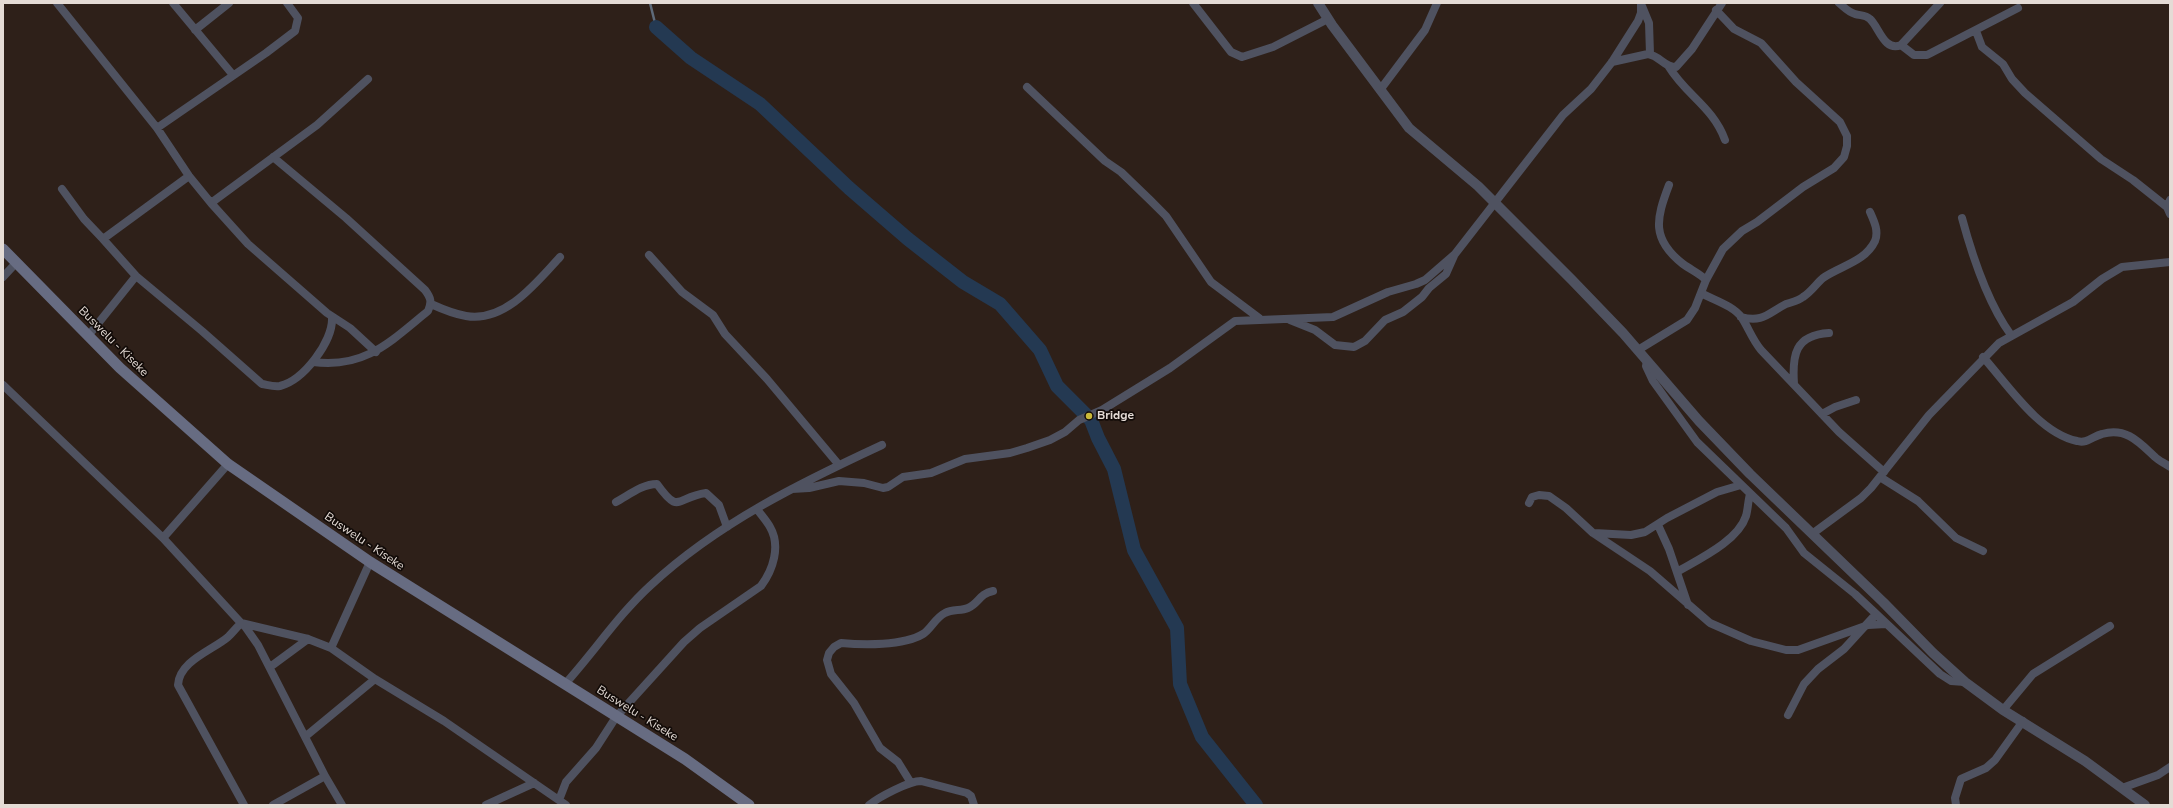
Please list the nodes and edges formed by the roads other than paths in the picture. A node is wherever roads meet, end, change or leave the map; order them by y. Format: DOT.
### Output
graph roads {
  1 [pos="58,3"];
  2 [pos="173,3"];
  3 [pos="229,3"];
  4 [pos="287,3"];
  5 [pos="1193,3"];
  6 [pos="1318,3"];
  7 [pos="1437,3"];
  8 [pos="1722,3"];
  9 [pos="1839,3"];
  10 [pos="1940,3"];
  11 [pos="1642,4"];
  12 [pos="2018,8"];
  13 [pos="1716,10"];
  14 [pos="1328,19"];
  15 [pos="195,30"];
  16 [pos="1976,31"];
  17 [pos="1901,45"];
  18 [pos="1650,54"];
  19 [pos="1612,62"];
  20 [pos="1669,67"];
  21 [pos="233,75"];
  22 [pos="368,79"];
  23 [pos="1027,87"];
  24 [pos="1380,90"];
  25 [pos="157,128"];
  26 [pos="1725,140"];
  27 [pos="273,157"];
  28 [pos="189,176"];
  29 [pos="1669,185"];
  30 [pos="62,189"];
  31 [pos="211,203"];
  32 [pos="1496,203"];
  33 [pos="2169,207"];
  34 [pos="1870,212"];
  35 [pos="1962,218"];
  36 [pos="103,239"];
  37 [pos="3,249"];
  38 [pos="1455,254"];
  39 [pos="649,255"];
  40 [pos="560,257"];
  41 [pos="2170,262"];
  42 [pos="16,263"];
  43 [pos="136,276"];
  44 [pos="3,277"];
  45 [pos="1706,280"];
  46 [pos="1701,293"];
  47 [pos="431,304"];
  48 [pos="1283,317"];
  49 [pos="1741,317"];
  50 [pos="332,318"];
  51 [pos="1259,318"];
  52 [pos="1829,333"];
  53 [pos="2011,335"];
  54 [pos="88,336"];
  55 [pos="1638,350"];
  56 [pos="376,352"];
  57 [pos="1983,357"];
  58 [pos="1648,361"];
  59 [pos="313,362"];
  60 [pos="1794,384"];
  61 [pos="3,385"];
  62 [pos="1856,400"];
  63 [pos="1822,414"];
  64 [pos="882,446"];
  65 [pos="228,464"];
  66 [pos="839,465"];
  67 [pos="2170,467"];
  68 [pos="1882,474"];
  69 [pos="1741,485"];
  70 [pos="792,489"];
  71 [pos="1750,494"];
  72 [pos="616,502"];
  73 [pos="1529,503"];
  74 [pos="757,509"];
  75 [pos="1658,525"];
  76 [pos="727,527"];
  77 [pos="1593,533"];
  78 [pos="1812,534"];
  79 [pos="163,538"];
  80 [pos="1983,551"];
  81 [pos="370,562"];
  82 [pos="1677,572"];
  83 [pos="993,591"];
  84 [pos="1688,606"];
  85 [pos="1876,614"];
  86 [pos="243,624"];
  87 [pos="1886,624"];
  88 [pos="1868,625"];
  89 [pos="2110,626"];
  90 [pos="308,639"];
  91 [pos="332,648"];
  92 [pos="270,667"];
  93 [pos="375,679"];
  94 [pos="1965,682"];
  95 [pos="565,684"];
  96 [pos="2003,710"];
  97 [pos="1788,715"];
  98 [pos="616,717"];
  99 [pos="2023,721"];
  100 [pos="306,736"];
  101 [pos="2170,767"];
  102 [pos="325,776"];
  103 [pos="534,783"];
  104 [pos="911,783"];
  105 [pos="2122,788"];
  106 [pos="559,800"];
  107 [pos="244,805"];
  108 [pos="273,805"];
  109 [pos="342,805"];
  110 [pos="486,805"];
  111 [pos="566,805"];
  112 [pos="749,805"];
  113 [pos="868,805"];
  114 [pos="974,805"];
  115 [pos="1956,805"];
  116 [pos="2145,805"];
  1 -- 25 [label="street"];
  2 -- 15 [label="street"];
  3 -- 15 [label="street"];
  4 -- 21 [label="street"];
  5 -- 14 [label="street"];
  6 -- 14 [label="street"];
  7 -- 24 [label="street"];
  8 -- 13 [label="street"];
  9 -- 17 [label="street"];
  10 -- 17 [label="street"];
  11 -- 18 [label="street"];
  11 -- 19 [label="street"];
  12 -- 16 [label="street"];
  13 -- 20 [label="street"];
  13 -- 45 [label="street"];
  14 -- 24 [label="street"];
  15 -- 21 [label="street"];
  16 -- 17 [label="street"];
  16 -- 33 [label="street"];
  18 -- 19 [label="street"];
  18 -- 20 [label="street"];
  19 -- 32 [label="street"];
  20 -- 26 [label="street"];
  21 -- 25 [label="street"];
  22 -- 27 [label="street"];
  23 -- 51 [label="street"];
  24 -- 32 [label="street"];
  25 -- 28 [label="street"];
  27 -- 31 [label="street"];
  27 -- 47 [label="street"];
  28 -- 31 [label="street"];
  28 -- 36 [label="street"];
  29 -- 45 [label="street"];
  30 -- 36 [label="street"];
  31 -- 50 [label="street"];
  32 -- 38 [label="street"];
  32 -- 55 [label="street"];
  34 -- 49 [label="street"];
  35 -- 53 [label="street"];
  36 -- 43 [label="street"];
  37 -- 42 [label="main road, Buswelu - Kiseke"];
  38 -- 48 [label="street"];
  38 -- 48 [label="street"];
  39 -- 66 [label="street"];
  40 -- 47 [label="street"];
  41 -- 53 [label="street"];
  42 -- 44 [label="street"];
  42 -- 54 [label="main road, Buswelu - Kiseke"];
  43 -- 54 [label="street"];
  43 -- 59 [label="street"];
  45 -- 46 [label="street"];
  46 -- 49 [label="street"];
  46 -- 55 [label="street"];
  47 -- 56 [label="street"];
  48 -- 51 [label="street"];
  49 -- 60 [label="street"];
  50 -- 56 [label="street"];
  50 -- 59 [label="street"];
  51 -- 70 [label="street"];
  52 -- 60 [label="street"];
  53 -- 57 [label="street"];
  54 -- 65 [label="main road, Buswelu - Kiseke"];
  55 -- 58 [label="street"];
  56 -- 59 [label="street"];
  57 -- 67 [label="street"];
  57 -- 68 [label="street"];
  58 -- 69 [label="street"];
  58 -- 78 [label="street"];
  60 -- 63 [label="street"];
  61 -- 79 [label="street"];
  62 -- 63 [label="street"];
  63 -- 68 [label="street"];
  64 -- 66 [label="street"];
  65 -- 79 [label="street"];
  65 -- 81 [label="main road, Buswelu - Kiseke"];
  66 -- 70 [label="street"];
  68 -- 78 [label="street"];
  68 -- 80 [label="street"];
  69 -- 71 [label="street"];
  69 -- 75 [label="street"];
  70 -- 74 [label="street"];
  71 -- 82 [label="street"];
  71 -- 85 [label="street"];
  72 -- 76 [label="street"];
  73 -- 77 [label="street"];
  74 -- 76 [label="street"];
  74 -- 98 [label="street"];
  75 -- 77 [label="street"];
  75 -- 82 [label="street"];
  76 -- 95 [label="street"];
  77 -- 84 [label="street"];
  78 -- 94 [label="street"];
  79 -- 86 [label="street"];
  81 -- 91 [label="street"];
  81 -- 95 [label="main road, Buswelu - Kiseke"];
  82 -- 84 [label="street"];
  83 -- 104 [label="street"];
  84 -- 88 [label="street"];
  85 -- 87 [label="street"];
  85 -- 88 [label="street"];
  86 -- 90 [label="street"];
  86 -- 92 [label="street"];
  86 -- 107 [label="street"];
  87 -- 88 [label="street"];
  87 -- 94 [label="street"];
  88 -- 97 [label="street"];
  89 -- 96 [label="street"];
  90 -- 91 [label="street"];
  90 -- 92 [label="street"];
  91 -- 93 [label="street"];
  92 -- 100 [label="street"];
  93 -- 100 [label="street"];
  93 -- 103 [label="street"];
  94 -- 96 [label="street"];
  95 -- 98 [label="main road, Buswelu - Kiseke"];
  96 -- 99 [label="street"];
  98 -- 106 [label="street"];
  98 -- 112 [label="main road, Buswelu - Kiseke"];
  99 -- 105 [label="street"];
  99 -- 115 [label="street"];
  100 -- 102 [label="street"];
  101 -- 105 [label="street"];
  102 -- 108 [label="street"];
  102 -- 109 [label="street"];
  103 -- 106 [label="street"];
  103 -- 110 [label="street"];
  104 -- 113 [label="street"];
  104 -- 114 [label="street"];
  105 -- 116 [label="street"];
  106 -- 111 [label="street"];
}
